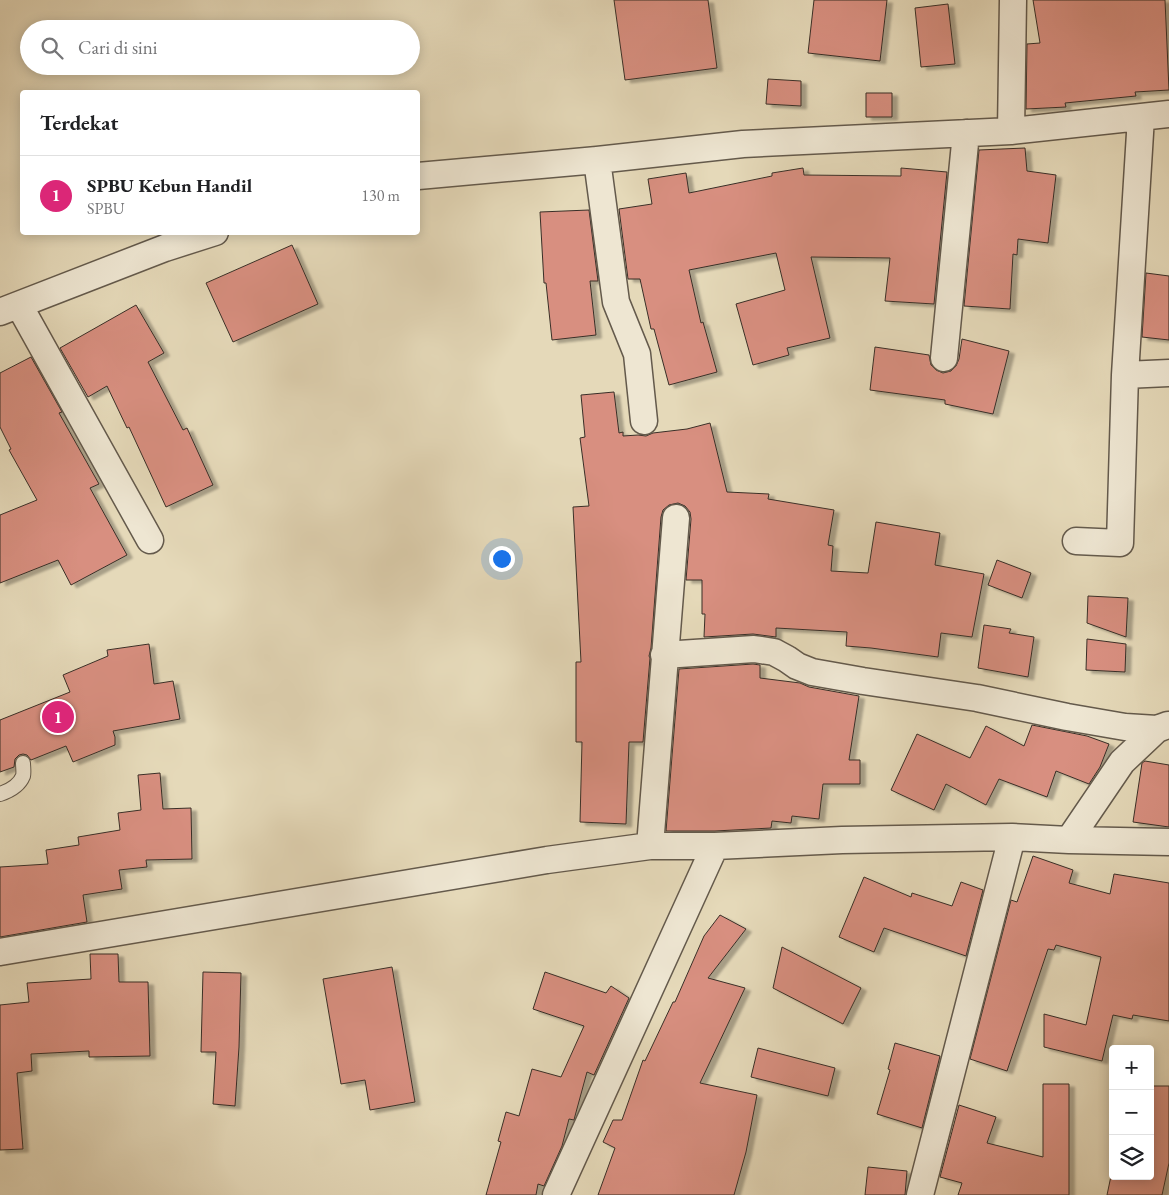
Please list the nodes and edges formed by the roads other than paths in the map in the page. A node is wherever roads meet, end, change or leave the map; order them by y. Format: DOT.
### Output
graph roads {
  1 [pos="1013,0"];
  2 [pos="1169,114"];
  3 [pos="1141,117"];
  4 [pos="1011,130"];
  5 [pos="966,133"];
  6 [pos="598,160"];
  7 [pos="420,176"];
  8 [pos="206,235"];
  9 [pos="10,308"];
  10 [pos="944,358"];
  11 [pos="1169,374"];
  12 [pos="1125,375"];
  13 [pos="644,421"];
  14 [pos="676,518"];
  15 [pos="150,540"];
  16 [pos="1076,541"];
  17 [pos="664,655"];
  18 [pos="1163,727"];
  19 [pos="23,763"];
  20 [pos="0,794"];
  21 [pos="1012,837"];
  22 [pos="1069,840"];
  23 [pos="1169,842"];
  24 [pos="650,846"];
  25 [pos="715,846"];
  26 [pos="0,952"];
  27 [pos="556,1195"];
  28 [pos="920,1195"];
  1 -- 4 [label="street"];
  2 -- 3 [label="street"];
  3 -- 4 [label="street"];
  3 -- 12 [label="street"];
  4 -- 5 [label="street"];
  5 -- 6 [label="street"];
  5 -- 10 [label="street"];
  6 -- 7 [label="street"];
  6 -- 13 [label="street"];
  8 -- 9 [label="street"];
  9 -- 15 [label="street"];
  11 -- 12 [label="street"];
  12 -- 16 [label="street"];
  14 -- 17 [label="street"];
  17 -- 18 [label="street"];
  17 -- 24 [label="street"];
  18 -- 22 [label="street"];
  19 -- 20 [label="lane"];
  21 -- 22 [label="street"];
  21 -- 25 [label="street"];
  21 -- 28 [label="street"];
  22 -- 23 [label="street"];
  24 -- 25 [label="street"];
  24 -- 26 [label="street"];
  25 -- 27 [label="street"];
}
